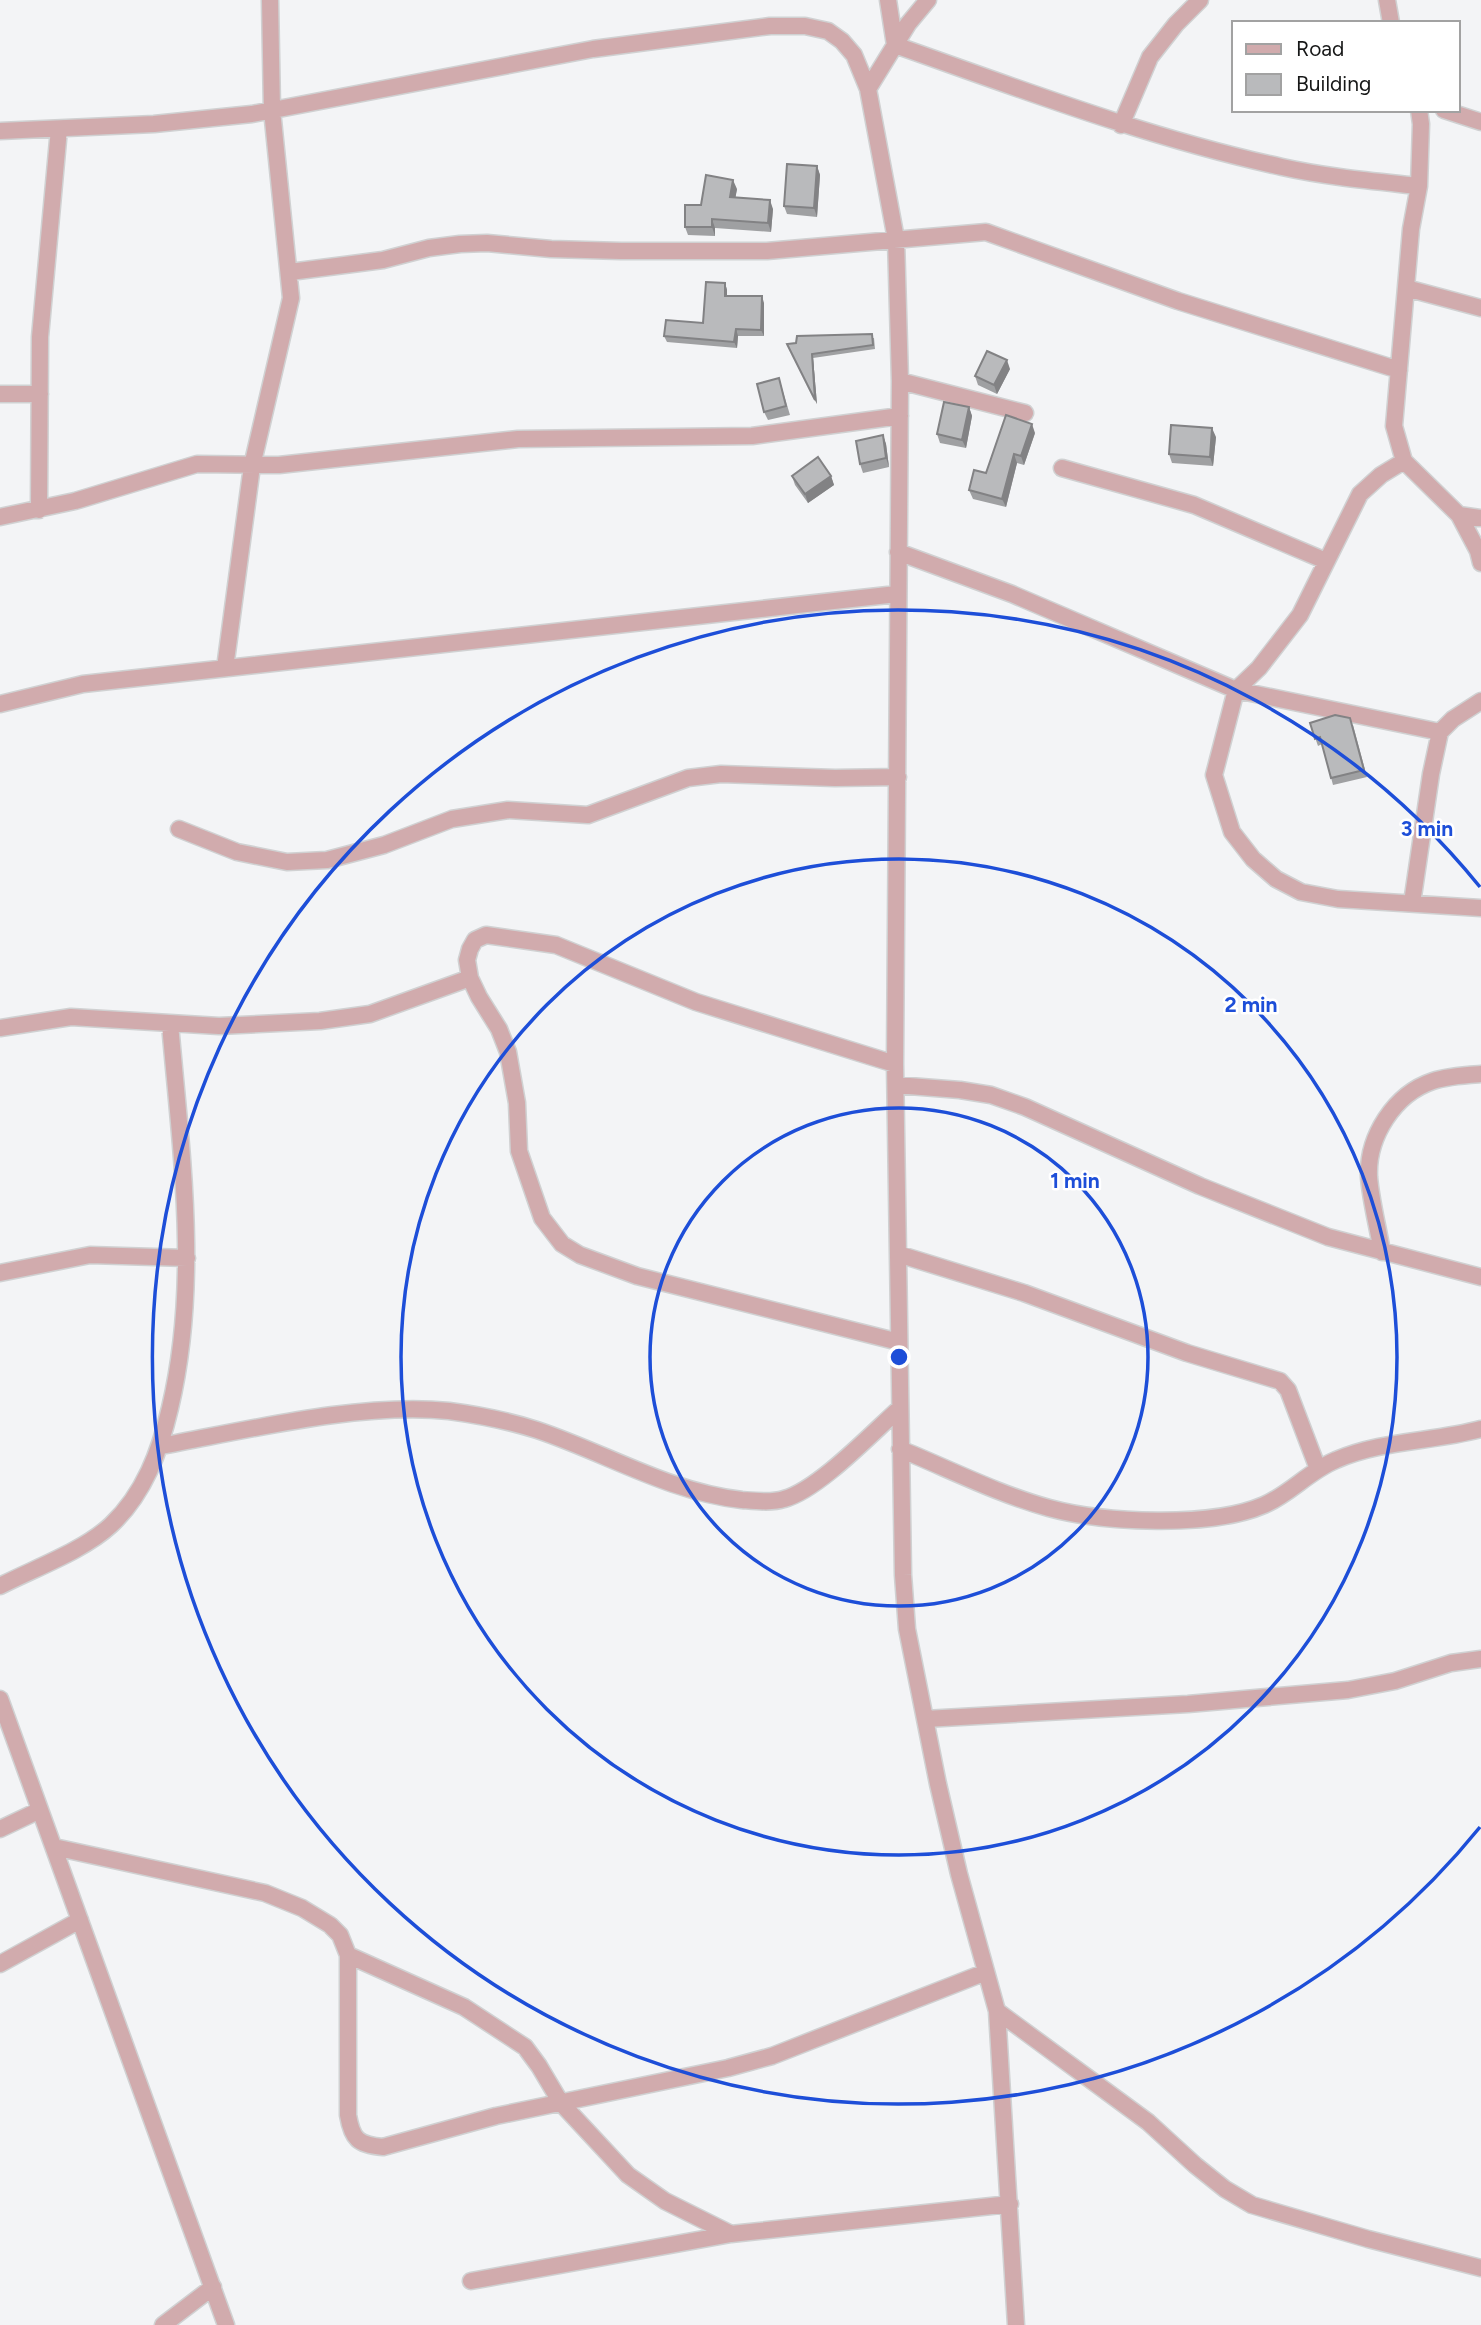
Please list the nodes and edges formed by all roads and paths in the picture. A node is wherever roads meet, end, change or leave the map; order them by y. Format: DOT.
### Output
graph roads {
  1 [pos="270,0"];
  2 [pos="888,0"];
  3 [pos="928,0"];
  4 [pos="1200,0"];
  5 [pos="1387,0"];
  6 [pos="1391,21"];
  7 [pos="895,45"];
  8 [pos="868,89"];
  9 [pos="272,110"];
  10 [pos="1419,112"];
  11 [pos="1450,112"];
  12 [pos="1481,122"];
  13 [pos="1121,125"];
  14 [pos="59,129"];
  15 [pos="0,131"];
  16 [pos="1419,186"];
  17 [pos="896,239"];
  18 [pos="290,272"];
  19 [pos="1406,288"];
  20 [pos="1481,308"];
  21 [pos="1398,370"];
  22 [pos="900,381"];
  23 [pos="0,394"];
  24 [pos="40,394"];
  25 [pos="1025,412"];
  26 [pos="900,416"];
  27 [pos="1404,461"];
  28 [pos="252,466"];
  29 [pos="1062,468"];
  30 [pos="39,510"];
  31 [pos="1459,515"];
  32 [pos="0,517"];
  33 [pos="1481,518"];
  34 [pos="898,552"];
  35 [pos="1326,561"];
  36 [pos="1481,563"];
  37 [pos="897,594"];
  38 [pos="225,668"];
  39 [pos="1236,690"];
  40 [pos="0,704"];
  41 [pos="1479,704"];
  42 [pos="1440,733"];
  43 [pos="898,777"];
  44 [pos="180,829"];
  45 [pos="1412,903"];
  46 [pos="1481,908"];
  47 [pos="470,978"];
  48 [pos="170,1024"];
  49 [pos="0,1027"];
  50 [pos="895,1064"];
  51 [pos="1481,1074"];
  52 [pos="896,1085"];
  53 [pos="1382,1252"];
  54 [pos="898,1254"];
  55 [pos="187,1258"];
  56 [pos="0,1273"];
  57 [pos="1481,1277"];
  58 [pos="899,1342"];
  59 [pos="900,1408"];
  60 [pos="1481,1429"];
  61 [pos="161,1446"];
  62 [pos="900,1449"];
  63 [pos="1318,1469"];
  64 [pos="0,1586"];
  65 [pos="1481,1659"];
  66 [pos="0,1699"];
  67 [pos="925,1718"];
  68 [pos="40,1810"];
  69 [pos="0,1829"];
  70 [pos="54,1847"];
  71 [pos="80,1920"];
  72 [pos="348,1955"];
  73 [pos="0,1964"];
  74 [pos="986,1972"];
  75 [pos="997,2011"];
  76 [pos="561,2103"];
  77 [pos="1010,2204"];
  78 [pos="732,2234"];
  79 [pos="1481,2268"];
  80 [pos="471,2281"];
  81 [pos="213,2287"];
  82 [pos="163,2325"];
  83 [pos="226,2325"];
  84 [pos="1016,2325"];
  1 -- 9 [label="street"];
  2 -- 7 [label="street"];
  3 -- 7 [label="street"];
  4 -- 13 [label="street"];
  5 -- 6 [label="street"];
  7 -- 8 [label="street"];
  7 -- 13 [label="street"];
  8 -- 9 [label="street"];
  8 -- 17 [label="street"];
  9 -- 14 [label="street"];
  9 -- 18 [label="street"];
  10 -- 16 [label="street"];
  11 -- 12 [label="street"];
  13 -- 16 [label="street"];
  14 -- 15 [label="street"];
  14 -- 24 [label="street"];
  16 -- 19 [label="street"];
  17 -- 18 [label="street"];
  17 -- 21 [label="street"];
  17 -- 22 [label="street"];
  18 -- 28 [label="street"];
  19 -- 20 [label="street"];
  19 -- 21 [label="street"];
  21 -- 27 [label="street"];
  22 -- 25 [label="street"];
  22 -- 26 [label="street"];
  23 -- 24 [label="street"];
  24 -- 30 [label="street"];
  26 -- 28 [label="street"];
  26 -- 34 [label="street"];
  27 -- 31 [label="street"];
  27 -- 35 [label="street"];
  28 -- 30 [label="street"];
  28 -- 38 [label="street"];
  29 -- 35 [label="street"];
  30 -- 32 [label="street"];
  31 -- 33 [label="street"];
  31 -- 36 [label="street"];
  34 -- 37 [label="street"];
  34 -- 39 [label="street"];
  35 -- 39 [label="street"];
  37 -- 38 [label="street"];
  37 -- 43 [label="street"];
  38 -- 40 [label="street"];
  39 -- 42 [label="street"];
  39 -- 45 [label="street"];
  41 -- 42 [label="street"];
  42 -- 45 [label="street"];
  43 -- 44 [label="street"];
  43 -- 50 [label="street"];
  45 -- 46 [label="street"];
  47 -- 48 [label="street"];
  47 -- 50 [label="street"];
  47 -- 58 [label="street"];
  48 -- 49 [label="street"];
  48 -- 55 [label="street"];
  50 -- 52 [label="street"];
  51 -- 53 [label="street"];
  52 -- 53 [label="street"];
  52 -- 54 [label="street"];
  53 -- 57 [label="street"];
  54 -- 58 [label="street"];
  54 -- 63 [label="street"];
  55 -- 56 [label="street"];
  55 -- 61 [label="street"];
  58 -- 59 [label="street"];
  59 -- 61 [label="street"];
  59 -- 62 [label="street"];
  60 -- 63 [label="street"];
  61 -- 64 [label="street"];
  62 -- 63 [label="street"];
  62 -- 67 [label="street"];
  65 -- 67 [label="street"];
  66 -- 68 [label="street"];
  67 -- 74 [label="street"];
  68 -- 69 [label="street"];
  68 -- 70 [label="street"];
  70 -- 71 [label="street"];
  70 -- 72 [label="street"];
  71 -- 73 [label="street"];
  71 -- 81 [label="street"];
  72 -- 76 [label="street"];
  72 -- 76 [label="street"];
  74 -- 75 [label="street"];
  74 -- 76 [label="street"];
  75 -- 77 [label="street"];
  75 -- 79 [label="street"];
  76 -- 78 [label="street"];
  77 -- 78 [label="street"];
  77 -- 84 [label="street"];
  78 -- 80 [label="street"];
  81 -- 82 [label="street"];
  81 -- 83 [label="street"];
}
